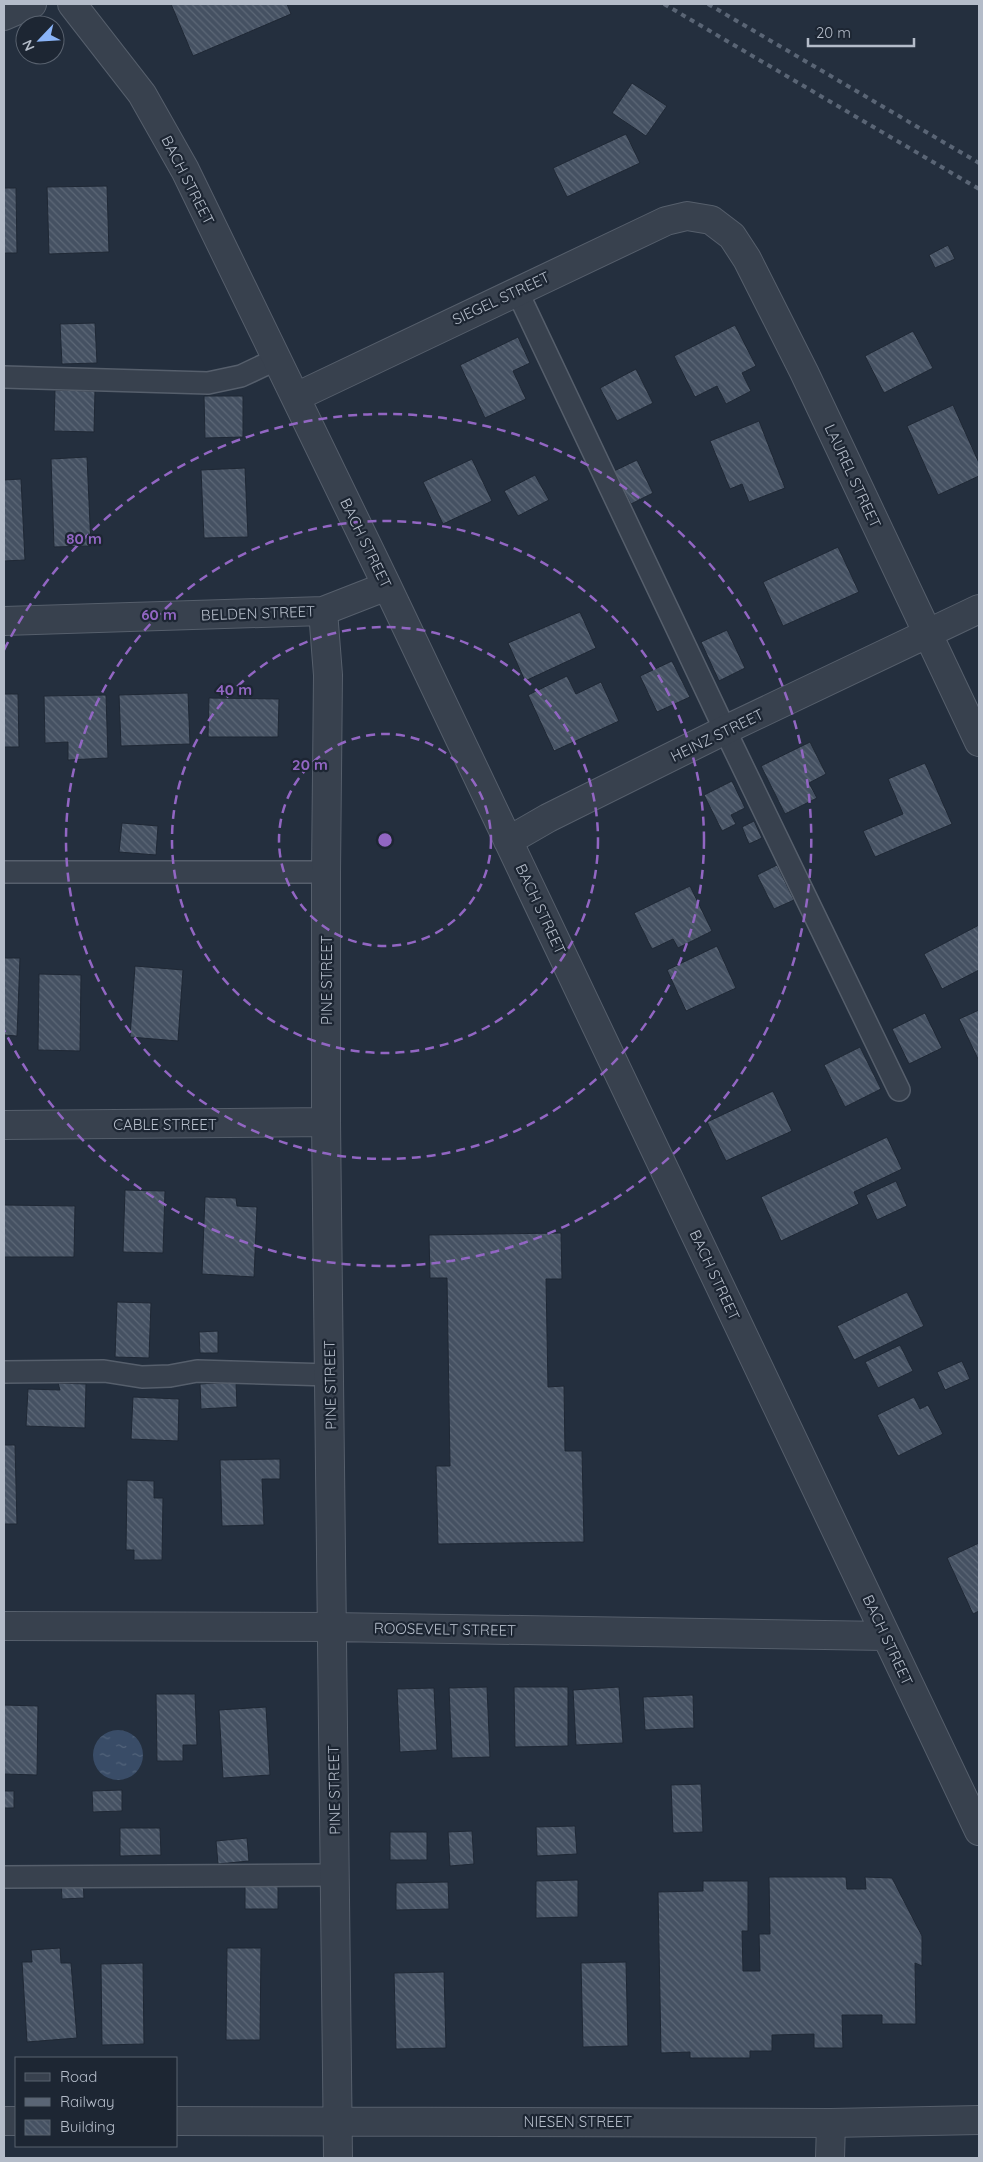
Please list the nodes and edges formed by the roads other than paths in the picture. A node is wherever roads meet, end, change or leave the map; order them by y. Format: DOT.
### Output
graph roads {
  1 [pos="32,4"];
  2 [pos="72,4"];
  3 [pos="4,16"];
  4 [pos="711,220"];
  5 [pos="517,291"];
  6 [pos="277,360"];
  7 [pos="4,377"];
  8 [pos="296,397"];
  9 [pos="387,586"];
  10 [pos="979,609"];
  11 [pos="323,611"];
  12 [pos="4,622"];
  13 [pos="927,634"];
  14 [pos="725,730"];
  15 [pos="979,742"];
  16 [pos="508,840"];
  17 [pos="4,872"];
  18 [pos="326,872"];
  19 [pos="899,1090"];
  20 [pos="326,1122"];
  21 [pos="4,1125"];
  22 [pos="4,1372"];
  23 [pos="330,1375"];
  24 [pos="4,1626"];
  25 [pos="332,1627"];
  26 [pos="886,1636"];
  27 [pos="979,1831"];
  28 [pos="335,1875"];
  29 [pos="4,1877"];
  30 [pos="979,2120"];
  31 [pos="178,2121"];
  32 [pos="337,2121"];
  33 [pos="830,2123"];
  34 [pos="338,2158"];
  35 [pos="830,2158"];
  1 -- 3 [label="street"];
  2 -- 6 [label="street, BACH STREET"];
  4 -- 5 [label="street, SIEGEL STREET"];
  4 -- 13 [label="street, LAUREL STREET"];
  5 -- 8 [label="street, SIEGEL STREET"];
  5 -- 14 [label="lane"];
  6 -- 7 [label="lane"];
  6 -- 8 [label="street, BACH STREET"];
  8 -- 9 [label="street, BACH STREET"];
  9 -- 11 [label="street, BELDEN STREET"];
  9 -- 16 [label="street, BACH STREET"];
  10 -- 13 [label="street, HEINZ STREET"];
  11 -- 12 [label="street, BELDEN STREET"];
  11 -- 18 [label="street, PINE STREET"];
  13 -- 14 [label="street, HEINZ STREET"];
  13 -- 15 [label="street, LAUREL STREET"];
  14 -- 16 [label="street, HEINZ STREET"];
  14 -- 19 [label="lane"];
  16 -- 26 [label="street, BACH STREET"];
  17 -- 18 [label="lane"];
  18 -- 20 [label="street, PINE STREET"];
  20 -- 21 [label="street, CABLE STREET"];
  20 -- 23 [label="street, PINE STREET"];
  22 -- 23 [label="lane"];
  23 -- 25 [label="street, PINE STREET"];
  24 -- 25 [label="street, ROOSEVELT STREET"];
  25 -- 26 [label="street, ROOSEVELT STREET"];
  25 -- 28 [label="street, PINE STREET"];
  26 -- 27 [label="street, BACH STREET"];
  28 -- 29 [label="lane"];
  28 -- 32 [label="street, PINE STREET"];
  30 -- 33 [label="street, NIESEN STREET"];
  31 -- 32 [label="street, NIESEN STREET"];
  32 -- 33 [label="street, NIESEN STREET"];
  32 -- 34 [label="street, PINE STREET"];
  33 -- 35 [label="street"];
}
